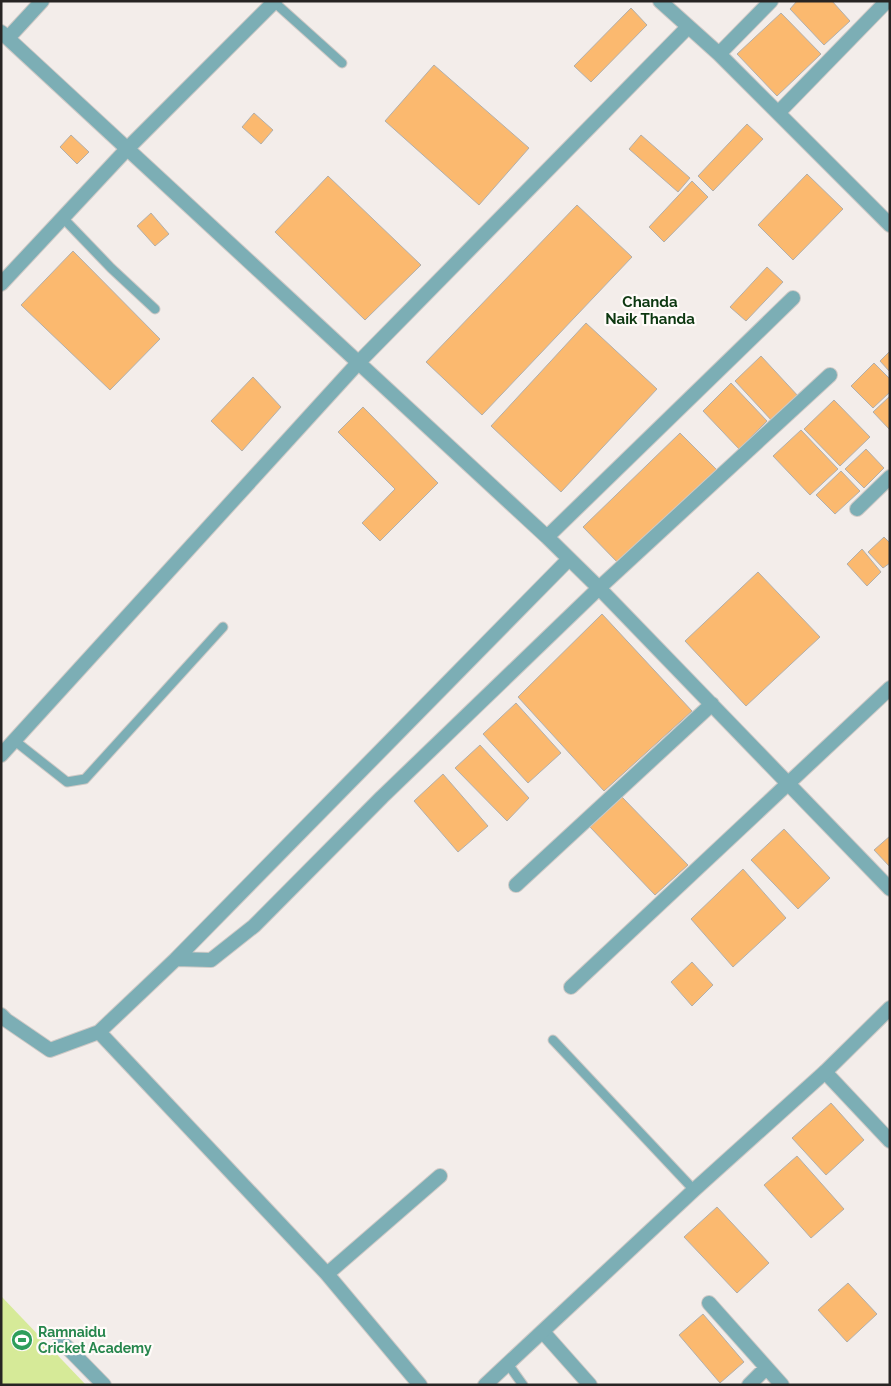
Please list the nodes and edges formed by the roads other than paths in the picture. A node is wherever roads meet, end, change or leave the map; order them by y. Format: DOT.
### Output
graph roads {
  1 [pos="42,1"];
  2 [pos="660,1"];
  3 [pos="771,1"];
  4 [pos="887,1"];
  5 [pos="275,2"];
  6 [pos="688,27"];
  7 [pos="5,35"];
  8 [pos="719,54"];
  9 [pos="342,64"];
  10 [pos="778,113"];
  11 [pos="128,150"];
  12 [pos="63,218"];
  13 [pos="888,219"];
  14 [pos="2,282"];
  15 [pos="793,298"];
  16 [pos="155,309"];
  17 [pos="358,363"];
  18 [pos="830,375"];
  19 [pos="890,477"];
  20 [pos="857,509"];
  21 [pos="547,537"];
  22 [pos="569,559"];
  23 [pos="599,588"];
  24 [pos="223,627"];
  25 [pos="890,688"];
  26 [pos="712,704"];
  27 [pos="15,741"];
  28 [pos="1,755"];
  29 [pos="788,785"];
  30 [pos="516,885"];
  31 [pos="890,889"];
  32 [pos="176,959"];
  33 [pos="571,987"];
  34 [pos="890,1008"];
  35 [pos="1,1015"];
  36 [pos="99,1032"];
  37 [pos="553,1040"];
  38 [pos="825,1072"];
  39 [pos="890,1142"];
  40 [pos="440,1176"];
  41 [pos="694,1190"];
  42 [pos="327,1274"];
  43 [pos="709,1303"];
  44 [pos="543,1332"];
  45 [pos="60,1340"];
  46 [pos="508,1364"];
  47 [pos="766,1368"];
  48 [pos="104,1385"];
  49 [pos="420,1385"];
  50 [pos="485,1385"];
  51 [pos="523,1385"];
  52 [pos="590,1385"];
  53 [pos="749,1385"];
  54 [pos="782,1385"];
  1 -- 7 [label="street"];
  2 -- 6 [label="street"];
  3 -- 8 [label="street"];
  4 -- 10 [label="street"];
  5 -- 9 [label="lane"];
  5 -- 11 [label="street"];
  6 -- 8 [label="street"];
  6 -- 17 [label="street"];
  7 -- 11 [label="street"];
  8 -- 10 [label="street"];
  10 -- 13 [label="street"];
  11 -- 12 [label="street"];
  11 -- 17 [label="street"];
  12 -- 14 [label="street"];
  12 -- 16 [label="lane"];
  15 -- 21 [label="street"];
  17 -- 21 [label="street"];
  17 -- 27 [label="street"];
  18 -- 23 [label="street"];
  19 -- 20 [label="street"];
  21 -- 22 [label="street"];
  22 -- 23 [label="street"];
  22 -- 32 [label="street"];
  23 -- 26 [label="street"];
  23 -- 32 [label="street"];
  24 -- 27 [label="lane"];
  25 -- 29 [label="street"];
  26 -- 29 [label="street"];
  26 -- 30 [label="street"];
  27 -- 28 [label="street"];
  29 -- 31 [label="street"];
  29 -- 33 [label="street"];
  32 -- 36 [label="street"];
  34 -- 38 [label="street"];
  35 -- 36 [label="street"];
  36 -- 42 [label="street"];
  37 -- 41 [label="lane"];
  38 -- 39 [label="street"];
  38 -- 41 [label="street"];
  40 -- 42 [label="street"];
  41 -- 44 [label="street"];
  42 -- 49 [label="street"];
  43 -- 47 [label="street"];
  44 -- 46 [label="street"];
  44 -- 52 [label="street"];
  45 -- 48 [label="street"];
  46 -- 50 [label="street"];
  46 -- 51 [label="lane"];
  47 -- 53 [label="street"];
  47 -- 54 [label="street"];
}
